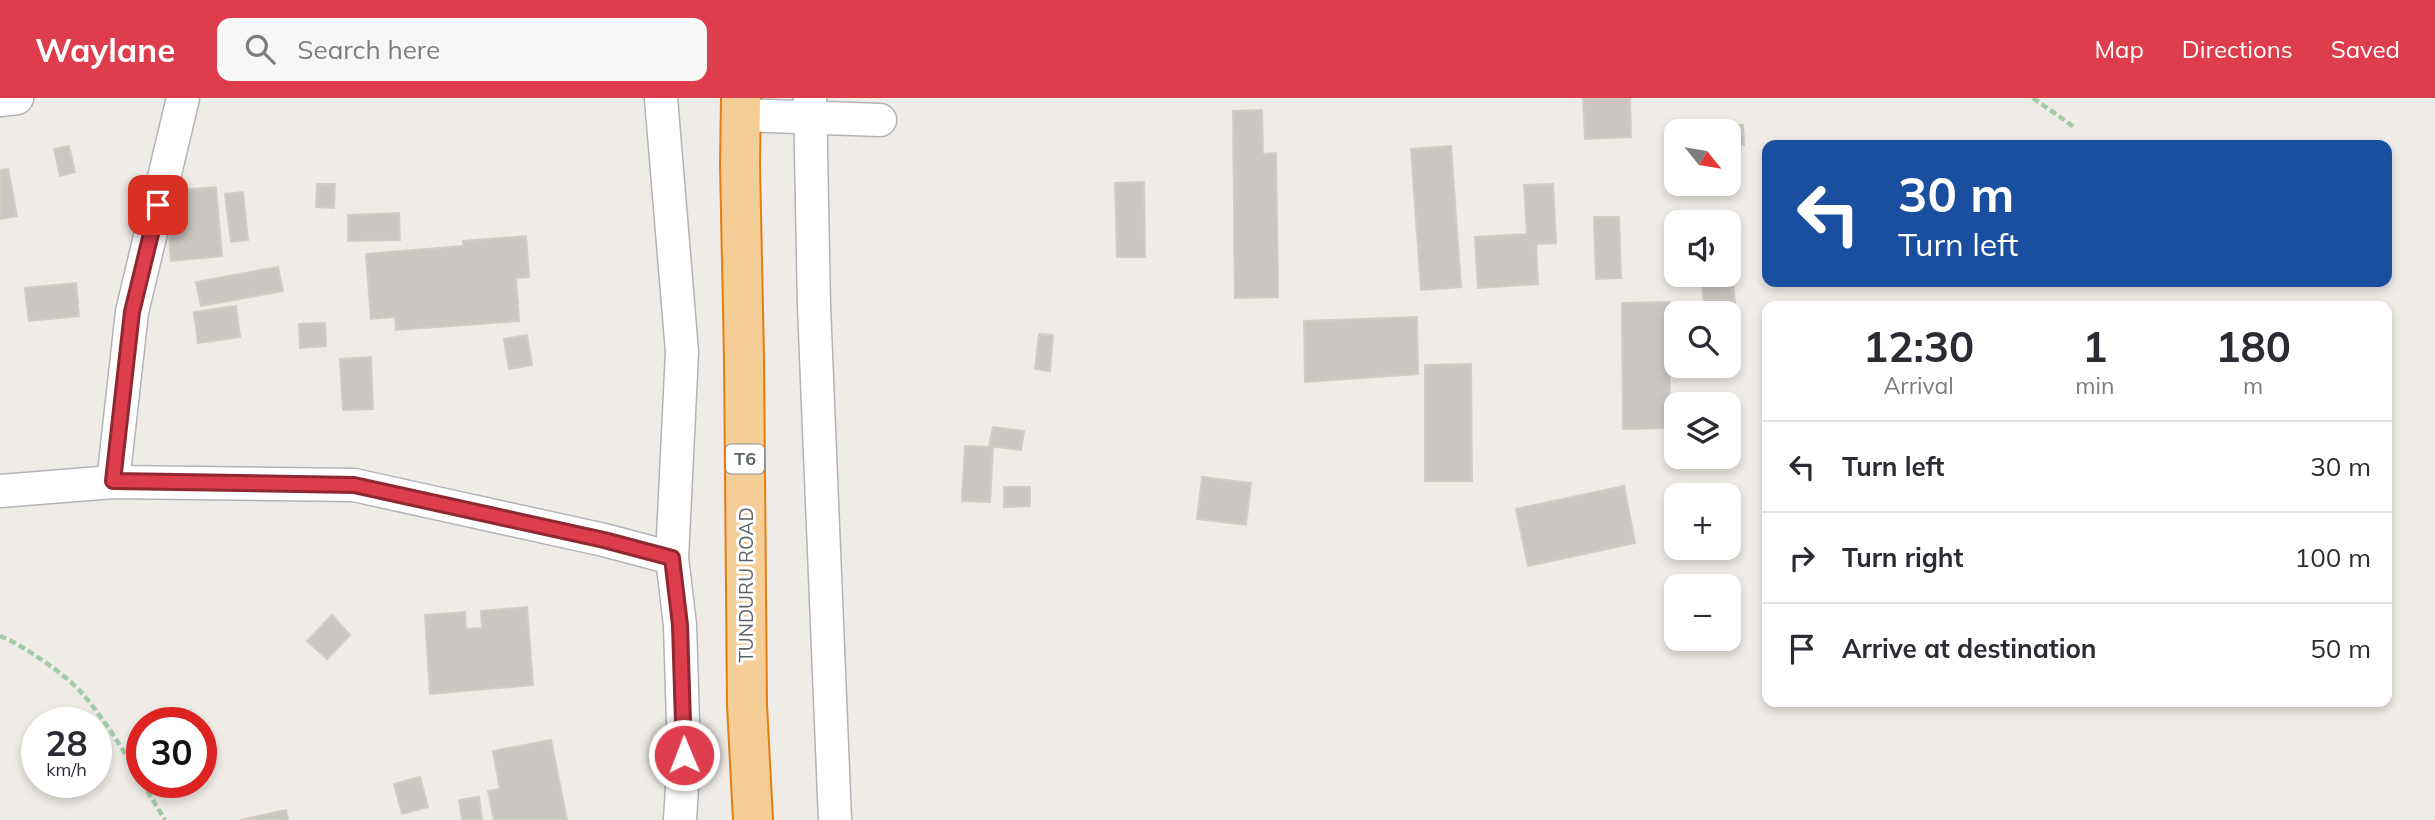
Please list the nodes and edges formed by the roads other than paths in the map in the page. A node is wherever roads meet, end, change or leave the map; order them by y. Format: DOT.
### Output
graph roads {
  1 [pos="18,98"];
  2 [pos="183,98"];
  3 [pos="661,98"];
  4 [pos="0,100"];
  5 [pos="812,104"];
  6 [pos="742,106"];
  7 [pos="880,120"];
  8 [pos="113,481"];
  9 [pos="0,491"];
  10 [pos="672,558"];
  11 [pos="680,820"];
  12 [pos="753,820"];
  13 [pos="835,820"];
  1 -- 4 [label="street"];
  2 -- 8 [label="street"];
  3 -- 10 [label="street"];
  5 -- 6 [label="street"];
  5 -- 7 [label="street"];
  5 -- 13 [label="street"];
  6 -- 12 [label="highway, TUNDURU ROAD / T6"];
  8 -- 9 [label="street"];
  8 -- 10 [label="street"];
  10 -- 11 [label="street"];
}
